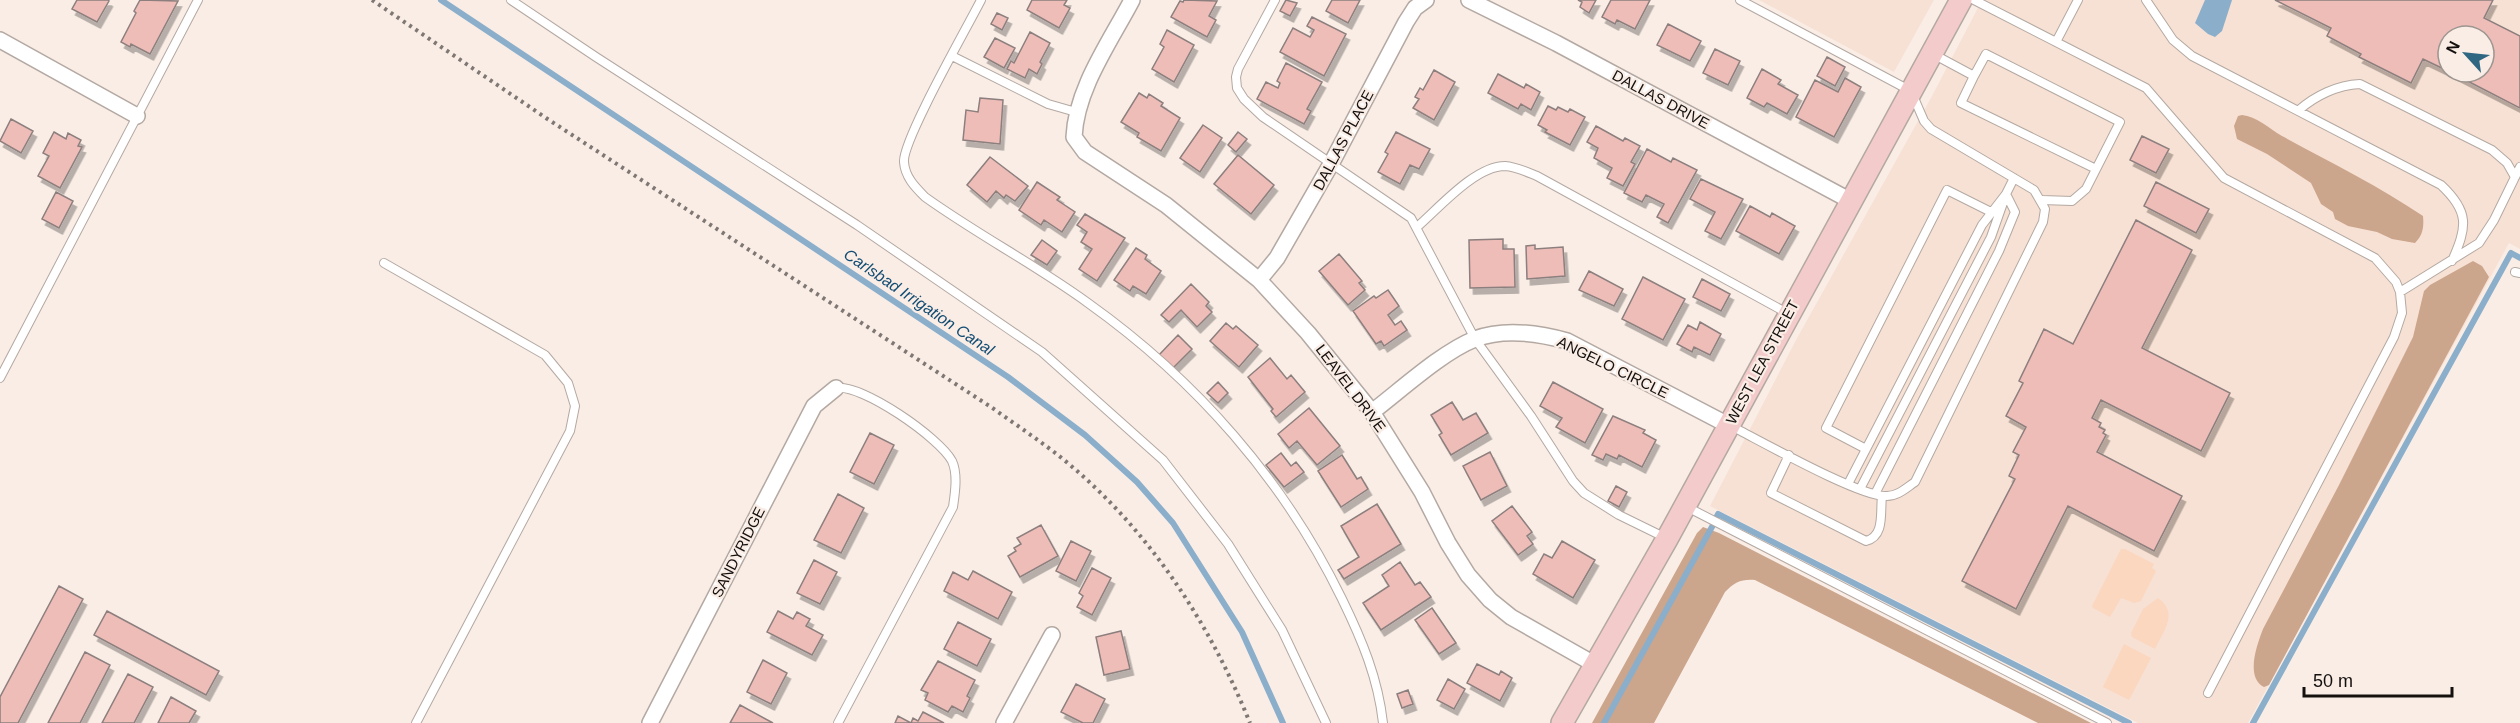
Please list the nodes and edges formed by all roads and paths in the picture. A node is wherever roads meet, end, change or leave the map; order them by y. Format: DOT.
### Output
graph roads {
  1 [pos="198,0"];
  2 [pos="372,0"];
  3 [pos="511,0"];
  4 [pos="981,0"];
  5 [pos="1132,0"];
  6 [pos="1275,0"];
  7 [pos="1426,0"];
  8 [pos="1469,0"];
  9 [pos="1740,0"];
  10 [pos="1961,0"];
  11 [pos="1974,0"];
  12 [pos="2078,0"];
  13 [pos="2146,0"];
  14 [pos="0,40"];
  15 [pos="2056,42"];
  16 [pos="1932,53"];
  17 [pos="952,56"];
  18 [pos="1974,76"];
  19 [pos="1911,91"];
  20 [pos="2298,110"];
  21 [pos="1076,112"];
  22 [pos="137,116"];
  23 [pos="1331,164"];
  24 [pos="2520,167"];
  25 [pos="2096,170"];
  26 [pos="2515,177"];
  27 [pos="2014,178"];
  28 [pos="2006,194"];
  29 [pos="2042,200"];
  30 [pos="1851,201"];
  31 [pos="1991,212"];
  32 [pos="1417,227"];
  33 [pos="2452,261"];
  34 [pos="384,264"];
  35 [pos="1259,280"];
  36 [pos="2400,292"];
  37 [pos="1788,314"];
  38 [pos="1475,339"];
  39 [pos="0,378"];
  40 [pos="836,388"];
  41 [pos="1372,412"];
  42 [pos="1728,425"];
  43 [pos="1866,449"];
  44 [pos="1789,455"];
  45 [pos="1848,484"];
  46 [pos="1860,489"];
  47 [pos="1878,495"];
  48 [pos="1684,506"];
  49 [pos="1667,538"];
  50 [pos="1052,635"];
  51 [pos="1594,664"];
  52 [pos="2208,693"];
  53 [pos="416,723"];
  54 [pos="650,723"];
  55 [pos="838,723"];
  56 [pos="1004,723"];
  57 [pos="1250,723"];
  58 [pos="1326,723"];
  59 [pos="1383,723"];
  60 [pos="1562,723"];
  61 [pos="2107,723"];
  1 -- 22 [label="lane"];
  2 -- 57 [label="path"];
  3 -- 58 [label="lane"];
  4 -- 17 [label="lane"];
  5 -- 21 [label="street"];
  6 -- 23 [label="lane"];
  7 -- 23 [label="street, DALLAS PLACE"];
  8 -- 30 [label="street, DALLAS DRIVE"];
  9 -- 19 [label="lane"];
  10 -- 16 [label="main road, WEST LEA STREET"];
  11 -- 15 [label="lane"];
  12 -- 15 [label="lane"];
  13 -- 20 [label="lane"];
  14 -- 22 [label="street"];
  15 -- 36 [label="lane"];
  16 -- 18 [label="lane"];
  16 -- 19 [label="main road, WEST LEA STREET"];
  17 -- 21 [label="lane"];
  17 -- 59 [label="lane"];
  18 -- 25 [label="lane"];
  18 -- 25 [label="lane"];
  19 -- 27 [label="lane"];
  19 -- 30 [label="main road, WEST LEA STREET"];
  20 -- 26 [label="lane"];
  20 -- 33 [label="lane"];
  21 -- 35 [label="street, LEAVEL DRIVE"];
  22 -- 39 [label="lane"];
  23 -- 32 [label="lane"];
  23 -- 35 [label="street, DALLAS PLACE"];
  24 -- 26 [label="lane"];
  25 -- 29 [label="lane"];
  26 -- 33 [label="lane"];
  27 -- 28 [label="lane"];
  27 -- 29 [label="lane"];
  28 -- 31 [label="lane"];
  28 -- 46 [label="lane"];
  28 -- 47 [label="lane"];
  29 -- 47 [label="lane"];
  30 -- 37 [label="main road, WEST LEA STREET"];
  31 -- 43 [label="lane"];
  31 -- 43 [label="lane"];
  32 -- 37 [label="lane"];
  32 -- 38 [label="lane"];
  33 -- 36 [label="lane"];
  34 -- 53 [label="lane"];
  35 -- 41 [label="street, LEAVEL DRIVE"];
  36 -- 52 [label="lane"];
  37 -- 42 [label="main road, WEST LEA STREET"];
  38 -- 41 [label="street, ANGELO CIRCLE"];
  38 -- 42 [label="street, ANGELO CIRCLE"];
  38 -- 49 [label="lane"];
  40 -- 54 [label="street, SANDYRIDGE"];
  40 -- 55 [label="lane"];
  41 -- 51 [label="street, LEAVEL DRIVE"];
  42 -- 44 [label="lane"];
  42 -- 48 [label="main road, WEST LEA STREET"];
  43 -- 45 [label="lane"];
  44 -- 45 [label="lane"];
  44 -- 47 [label="lane"];
  45 -- 46 [label="lane"];
  46 -- 47 [label="lane"];
  48 -- 49 [label="main road, WEST LEA STREET"];
  48 -- 61 [label="lane"];
  49 -- 51 [label="main road, WEST LEA STREET"];
  50 -- 56 [label="street"];
  51 -- 60 [label="main road, WEST LEA STREET"];
}
